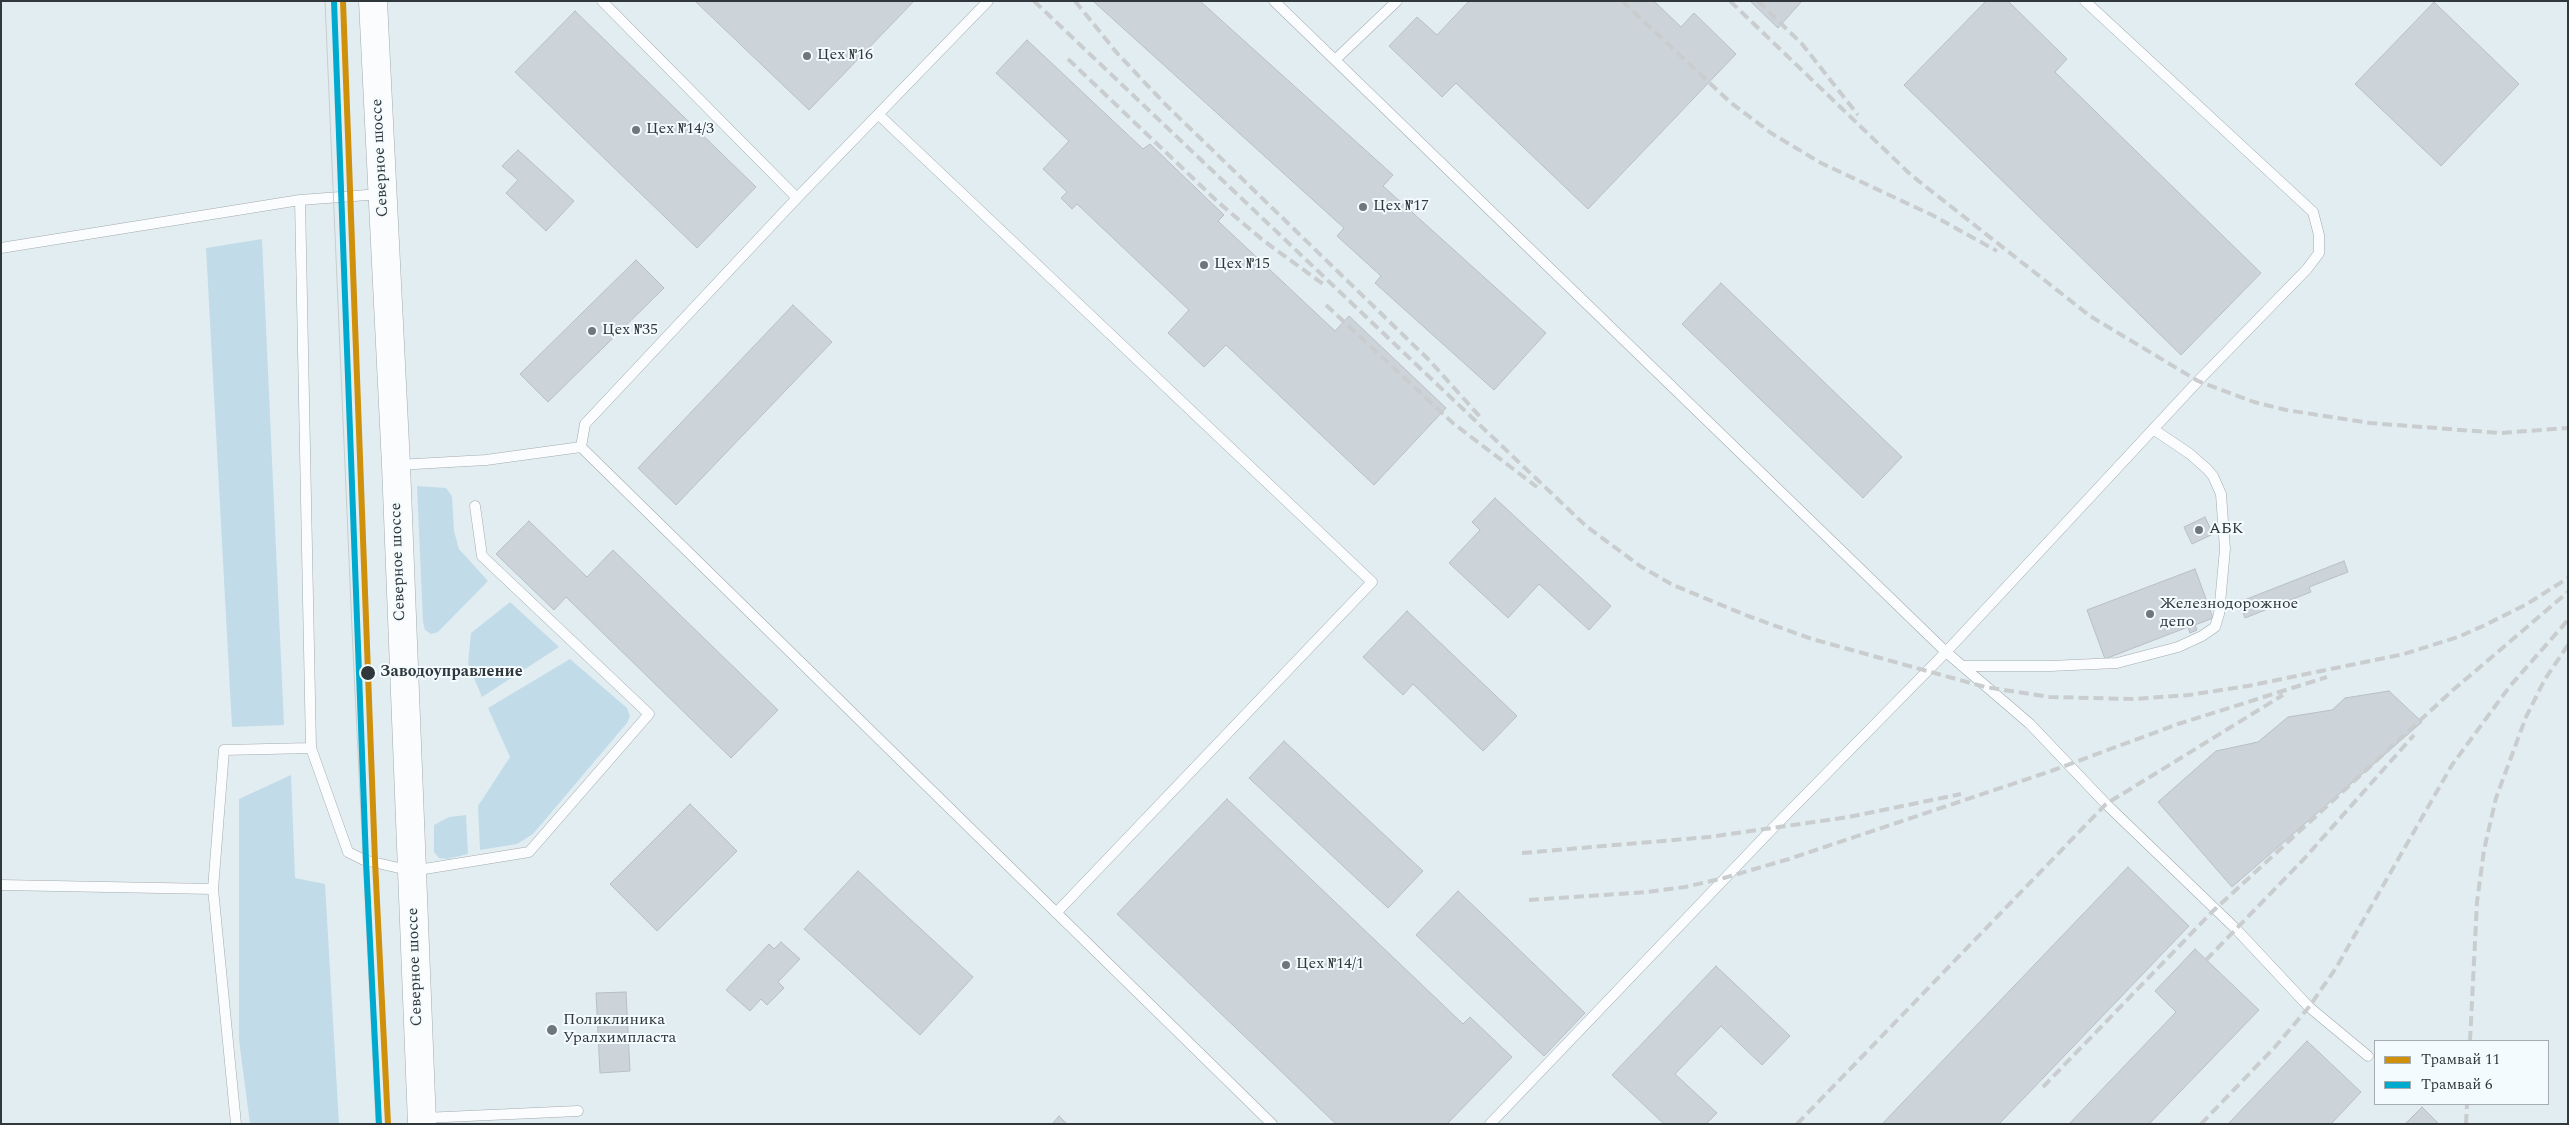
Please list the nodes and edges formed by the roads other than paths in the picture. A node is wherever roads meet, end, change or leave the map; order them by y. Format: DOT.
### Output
graph roads {
  1 [pos="374,1"];
  2 [pos="602,1"];
  3 [pos="988,1"];
  4 [pos="1274,1"];
  5 [pos="1396,1"];
  6 [pos="2086,1"];
  7 [pos="1336,59"];
  8 [pos="879,115"];
  9 [pos="382,194"];
  10 [pos="797,198"];
  11 [pos="300,200"];
  12 [pos="1,248"];
  13 [pos="2153,429"];
  14 [pos="581,447"];
  15 [pos="396,465"];
  16 [pos="475,506"];
  17 [pos="1946,652"];
  18 [pos="1962,666"];
  19 [pos="311,748"];
  20 [pos="412,871"];
  21 [pos="1,885"];
  22 [pos="213,889"];
  23 [pos="1056,913"];
  24 [pos="2368,1056"];
  25 [pos="578,1111"];
  26 [pos="422,1121"];
  27 [pos="236,1124"];
  28 [pos="1272,1124"];
  29 [pos="1490,1124"];
  1 -- 9 [label="main road, Северное шоссе"];
  2 -- 10 [label="lane"];
  3 -- 8 [label="lane"];
  4 -- 7 [label="lane"];
  5 -- 7 [label="lane"];
  6 -- 13 [label="lane"];
  7 -- 17 [label="lane"];
  8 -- 10 [label="lane"];
  8 -- 23 [label="lane"];
  9 -- 11 [label="lane"];
  9 -- 15 [label="main road, Северное шоссе"];
  10 -- 14 [label="lane"];
  11 -- 12 [label="lane"];
  11 -- 19 [label="lane"];
  13 -- 17 [label="lane"];
  13 -- 18 [label="lane"];
  14 -- 15 [label="lane"];
  14 -- 23 [label="lane"];
  15 -- 20 [label="main road, Северное шоссе"];
  16 -- 20 [label="lane"];
  17 -- 18 [label="lane"];
  17 -- 29 [label="lane"];
  18 -- 24 [label="lane"];
  19 -- 20 [label="lane"];
  19 -- 22 [label="lane"];
  20 -- 26 [label="main road, Северное шоссе"];
  21 -- 22 [label="lane"];
  22 -- 27 [label="lane"];
  23 -- 28 [label="lane"];
  25 -- 26 [label="lane"];
}
